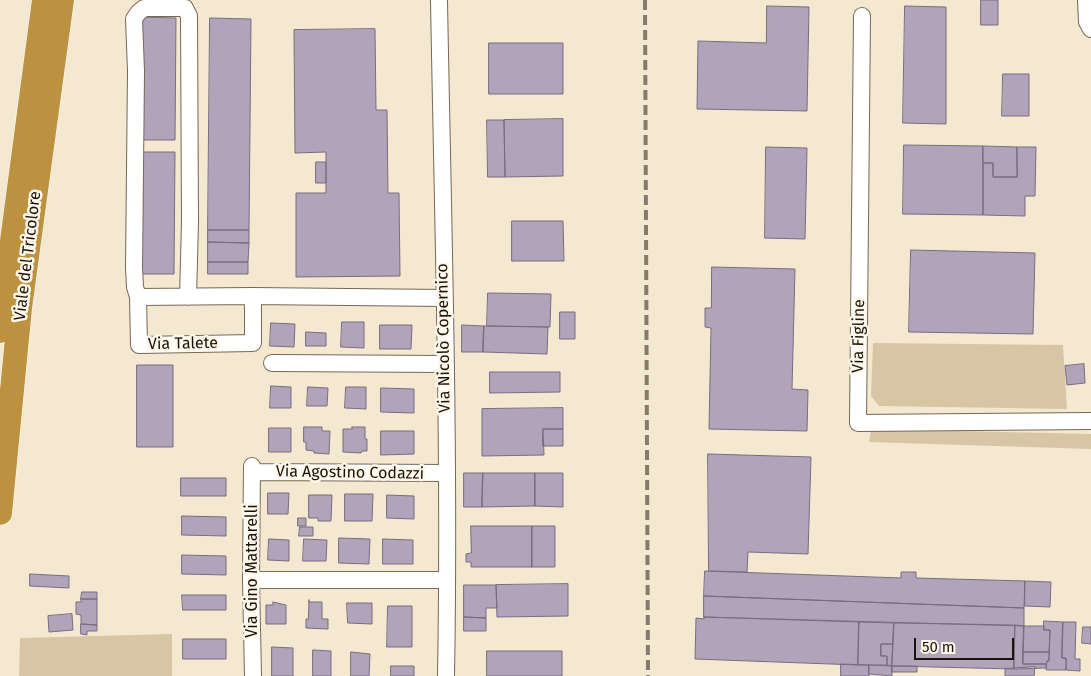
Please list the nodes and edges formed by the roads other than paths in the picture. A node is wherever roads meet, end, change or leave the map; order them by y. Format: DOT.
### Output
graph roads {
  1 [pos="44,0"];
  2 [pos="62,0"];
  3 [pos="439,0"];
  4 [pos="1086,0"];
  5 [pos="862,16"];
  6 [pos="1091,29"];
  7 [pos="253,296"];
  8 [pos="138,297"];
  9 [pos="188,297"];
  10 [pos="444,298"];
  11 [pos="0,331"];
  12 [pos="272,363"];
  13 [pos="445,364"];
  14 [pos="1091,421"];
  15 [pos="253,469"];
  16 [pos="446,473"];
  17 [pos="0,513"];
  18 [pos="251,580"];
  19 [pos="447,580"];
  20 [pos="253,676"];
  21 [pos="446,676"];
  1 -- 11 [label="highway, Viale del Tricolore"];
  2 -- 17 [label="highway, Viale del Tricolore"];
  3 -- 10 [label="street, Via Nicolò Copernico"];
  4 -- 6 [label="street"];
  5 -- 14 [label="street, Via Figline"];
  7 -- 8 [label="street, Via Talete"];
  7 -- 9 [label="street"];
  7 -- 10 [label="street"];
  8 -- 9 [label="street"];
  8 -- 9 [label="street"];
  10 -- 13 [label="street, Via Nicolò Copernico"];
  12 -- 13 [label="street"];
  13 -- 16 [label="street, Via Nicolò Copernico"];
  15 -- 16 [label="street, Via Agostino Codazzi"];
  15 -- 18 [label="street, Via Gino Mattarelli"];
  16 -- 19 [label="street, Via Nicolò Copernico"];
  18 -- 19 [label="street"];
  18 -- 20 [label="street, Via Gino Mattarelli"];
  19 -- 21 [label="street, Via Nicolò Copernico"];
}
